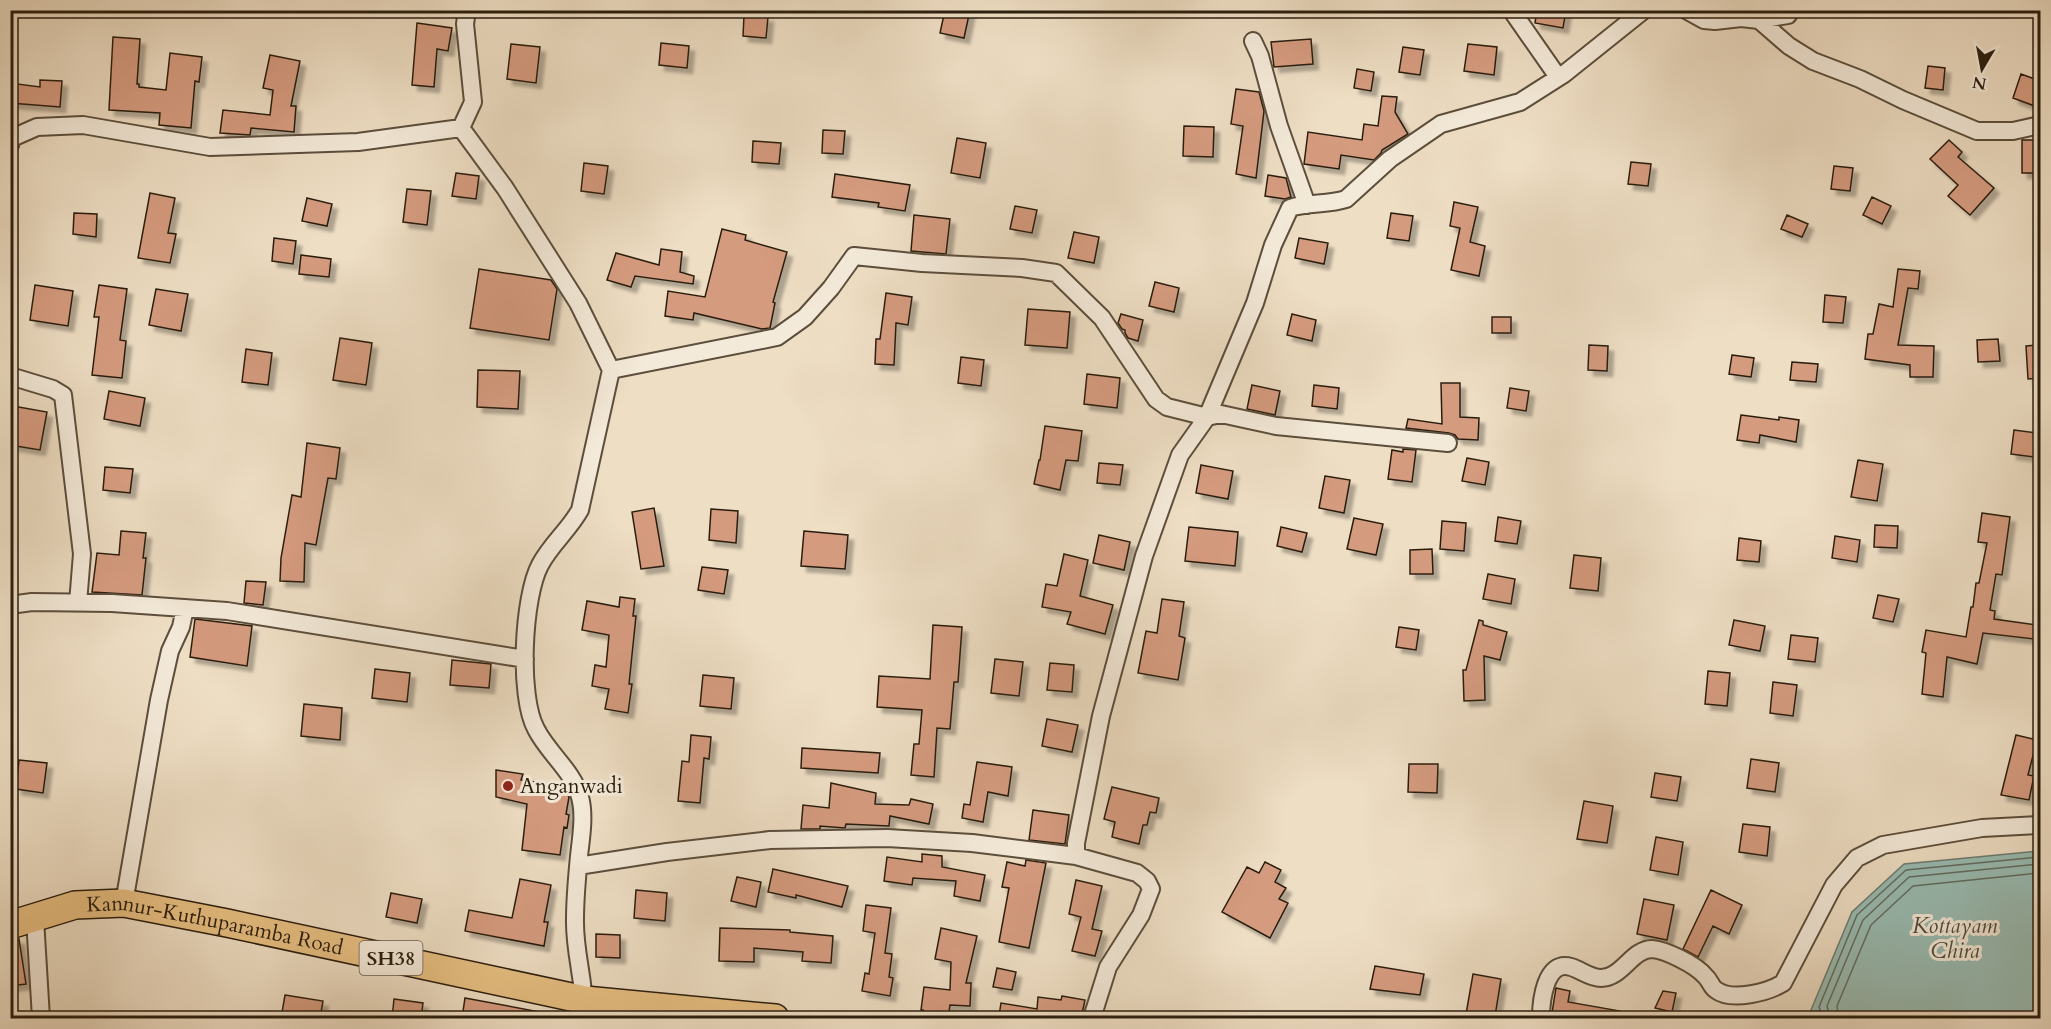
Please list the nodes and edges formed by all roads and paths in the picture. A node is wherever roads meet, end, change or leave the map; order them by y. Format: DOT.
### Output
graph roads {
  1 [pos="467,10"];
  2 [pos="1514,10"];
  3 [pos="1644,10"];
  4 [pos="1686,10"];
  5 [pos="1791,10"];
  6 [pos="1759,20"];
  7 [pos="1253,41"];
  8 [pos="1558,77"];
  9 [pos="2040,125"];
  10 [pos="461,128"];
  11 [pos="10,145"];
  12 [pos="1307,205"];
  13 [pos="611,370"];
  14 [pos="10,376"];
  15 [pos="1207,417"];
  16 [pos="1448,443"];
  17 [pos="78,603"];
  18 [pos="10,604"];
  19 [pos="185,608"];
  20 [pos="525,659"];
  21 [pos="2040,825"];
  22 [pos="1076,856"];
  23 [pos="578,866"];
  24 [pos="124,903"];
  25 [pos="23,922"];
  26 [pos="585,1009"];
  27 [pos="41,1018"];
  28 [pos="775,1018"];
  29 [pos="1092,1018"];
  30 [pos="1541,1018"];
  1 -- 10 [label="street"];
  2 -- 8 [label="street"];
  3 -- 8 [label="street"];
  4 -- 6 [label="street"];
  5 -- 6 [label="street"];
  6 -- 9 [label="street"];
  7 -- 12 [label="street"];
  8 -- 12 [label="street"];
  10 -- 11 [label="street"];
  10 -- 13 [label="street"];
  12 -- 15 [label="street"];
  13 -- 15 [label="street"];
  13 -- 20 [label="street"];
  14 -- 17 [label="street"];
  15 -- 16 [label="street"];
  15 -- 22 [label="street"];
  17 -- 18 [label="street"];
  17 -- 19 [label="street"];
  19 -- 20 [label="street"];
  19 -- 24 [label="street"];
  20 -- 23 [label="street"];
  21 -- 30 [label="street"];
  22 -- 23 [label="street"];
  22 -- 29 [label="street"];
  23 -- 26 [label="street"];
  24 -- 25 [label="main road, Kannur-Kuthuparamba Road / SH38"];
  24 -- 26 [label="main road, Kannur-Kuthuparamba Road / SH38"];
  25 -- 27 [label="street"];
  26 -- 28 [label="main road, Kannur-Kuthuparamba Road / SH38"];
}
